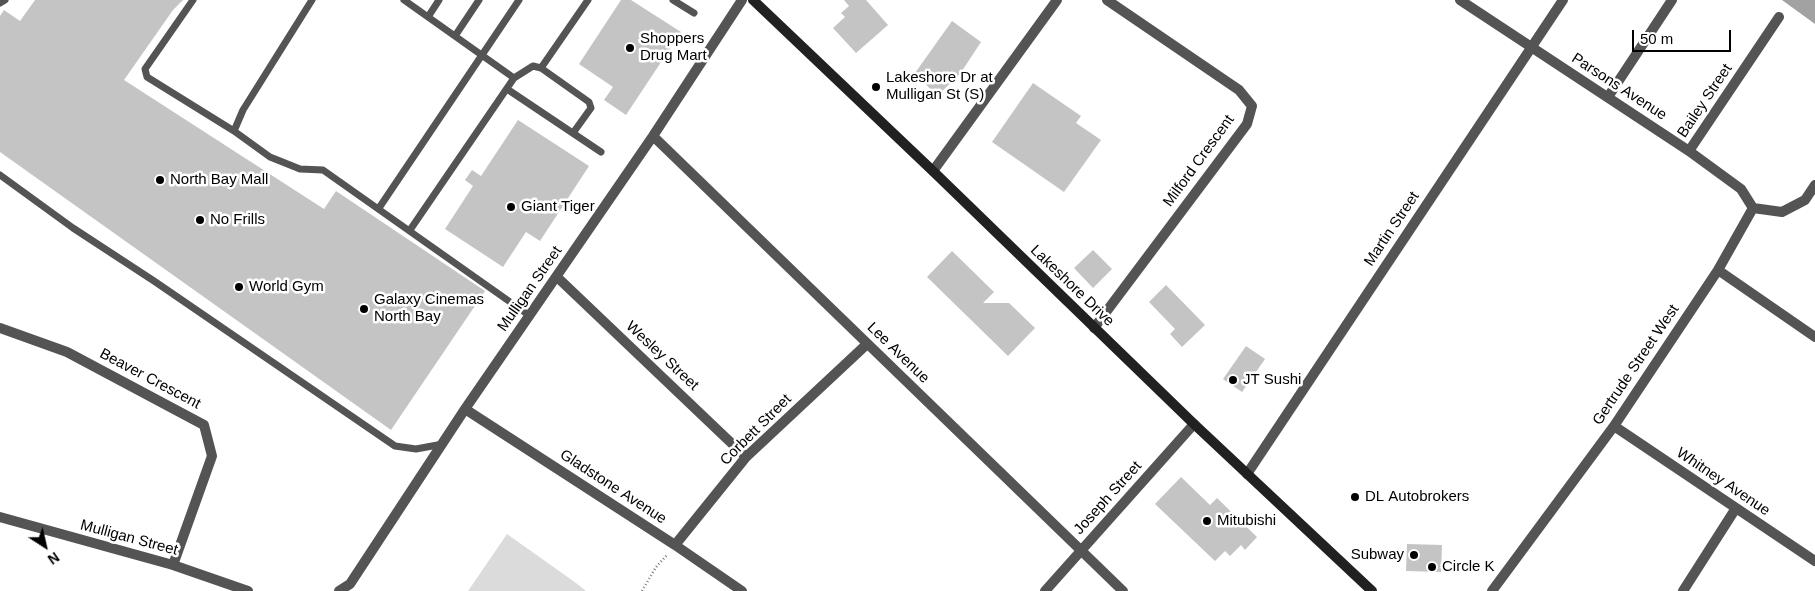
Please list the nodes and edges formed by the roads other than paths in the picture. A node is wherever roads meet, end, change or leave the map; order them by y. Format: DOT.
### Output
graph roads {
  1 [pos="4,0"];
  2 [pos="193,0"];
  3 [pos="312,0"];
  4 [pos="404,0"];
  5 [pos="439,0"];
  6 [pos="480,0"];
  7 [pos="518,0"];
  8 [pos="588,0"];
  9 [pos="673,0"];
  10 [pos="742,0"];
  11 [pos="753,0"];
  12 [pos="1057,0"];
  13 [pos="1107,0"];
  14 [pos="1460,0"];
  15 [pos="1563,0"];
  16 [pos="1672,0"];
  17 [pos="0,3"];
  18 [pos="694,13"];
  19 [pos="428,16"];
  20 [pos="1779,17"];
  21 [pos="455,36"];
  22 [pos="1532,48"];
  23 [pos="482,55"];
  24 [pos="542,68"];
  25 [pos="514,78"];
  26 [pos="507,89"];
  27 [pos="1608,97"];
  28 [pos="234,131"];
  29 [pos="573,133"];
  30 [pos="653,136"];
  31 [pos="1689,151"];
  32 [pos="601,152"];
  33 [pos="933,171"];
  34 [pos="0,175"];
  35 [pos="1815,185"];
  36 [pos="379,208"];
  37 [pos="1753,208"];
  38 [pos="410,230"];
  39 [pos="1718,270"];
  40 [pos="557,278"];
  41 [pos="530,316"];
  42 [pos="0,328"];
  43 [pos="1094,328"];
  44 [pos="1815,337"];
  45 [pos="867,344"];
  46 [pos="465,409"];
  47 [pos="1194,424"];
  48 [pos="1614,426"];
  49 [pos="442,444"];
  50 [pos="746,457"];
  51 [pos="1247,474"];
  52 [pos="1736,508"];
  53 [pos="0,517"];
  54 [pos="675,545"];
  55 [pos="1081,551"];
  56 [pos="1815,561"];
  57 [pos="173,565"];
  58 [pos="248,591"];
  59 [pos="339,591"];
  60 [pos="742,591"];
  61 [pos="1045,591"];
  62 [pos="1123,591"];
  63 [pos="1372,591"];
  64 [pos="1492,591"];
  65 [pos="1683,591"];
  1 -- 17 [label="lane"];
  2 -- 28 [label="lane"];
  3 -- 28 [label="lane"];
  4 -- 19 [label="lane"];
  5 -- 19 [label="lane"];
  6 -- 21 [label="lane"];
  7 -- 23 [label="lane"];
  8 -- 24 [label="lane"];
  9 -- 18 [label="lane"];
  10 -- 30 [label="street, Mulligan Street"];
  11 -- 33 [label="main road, Lakeshore Drive"];
  12 -- 33 [label="street"];
  13 -- 43 [label="street, Milford Crescent"];
  14 -- 22 [label="street, Parsons Avenue"];
  15 -- 22 [label="street, Martin Street"];
  16 -- 27 [label="street"];
  19 -- 21 [label="lane"];
  20 -- 31 [label="street, Bailey Street"];
  21 -- 23 [label="lane"];
  22 -- 27 [label="street, Parsons Avenue"];
  22 -- 51 [label="street, Martin Street"];
  23 -- 25 [label="lane"];
  23 -- 36 [label="lane"];
  24 -- 25 [label="lane"];
  24 -- 29 [label="lane"];
  25 -- 26 [label="lane"];
  26 -- 29 [label="lane"];
  26 -- 38 [label="lane"];
  27 -- 31 [label="street, Parsons Avenue"];
  28 -- 36 [label="lane"];
  29 -- 32 [label="lane"];
  30 -- 40 [label="street, Mulligan Street"];
  30 -- 45 [label="street, Lee Avenue"];
  31 -- 37 [label="street, Parsons Avenue"];
  33 -- 43 [label="main road, Lakeshore Drive"];
  34 -- 49 [label="lane"];
  35 -- 37 [label="street"];
  36 -- 38 [label="lane"];
  37 -- 39 [label="street, Gertrude Street West"];
  38 -- 41 [label="lane"];
  39 -- 44 [label="street"];
  39 -- 48 [label="street, Gertrude Street West"];
  40 -- 41 [label="street, Mulligan Street"];
  40 -- 50 [label="street, Wesley Street"];
  41 -- 46 [label="street, Mulligan Street"];
  42 -- 57 [label="street, Beaver Crescent"];
  43 -- 47 [label="main road, Lakeshore Drive"];
  45 -- 50 [label="street, Corbett Street"];
  45 -- 55 [label="street, Lee Avenue"];
  46 -- 49 [label="street, Mulligan Street"];
  46 -- 54 [label="street, Gladstone Avenue"];
  47 -- 51 [label="main road, Lakeshore Drive"];
  47 -- 55 [label="street, Joseph Street"];
  48 -- 52 [label="street, Whitney Avenue"];
  48 -- 64 [label="street, Gertrude Street West"];
  49 -- 59 [label="street, Mulligan Street"];
  50 -- 54 [label="street, Corbett Street"];
  51 -- 63 [label="main road, Lakeshore Drive"];
  52 -- 56 [label="street, Whitney Avenue"];
  52 -- 65 [label="street"];
  53 -- 57 [label="street, Mulligan Street"];
  54 -- 60 [label="street, Gladstone Avenue"];
  55 -- 61 [label="street, Joseph Street"];
  55 -- 62 [label="street, Lee Avenue"];
  57 -- 58 [label="street, Mulligan Street"];
}
